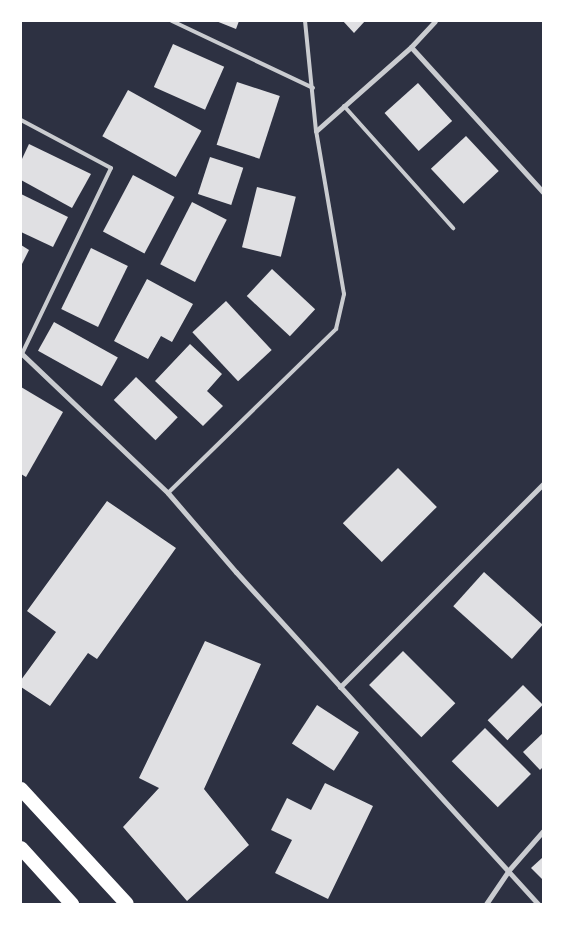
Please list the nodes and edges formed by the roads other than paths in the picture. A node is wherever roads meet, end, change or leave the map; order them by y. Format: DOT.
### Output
graph roads {
  1 [pos="172,21"];
  2 [pos="305,21"];
  3 [pos="435,21"];
  4 [pos="411,47"];
  5 [pos="313,88"];
  6 [pos="344,106"];
  7 [pos="21,120"];
  8 [pos="316,132"];
  9 [pos="543,192"];
  10 [pos="453,228"];
  11 [pos="22,355"];
  12 [pos="543,484"];
  13 [pos="168,493"];
  14 [pos="340,687"];
  15 [pos="21,789"];
  16 [pos="543,831"];
  17 [pos="21,848"];
  18 [pos="508,871"];
  19 [pos="72,904"];
  20 [pos="127,904"];
  21 [pos="486,904"];
  22 [pos="538,904"];
  1 -- 5 [label="lane"];
  2 -- 5 [label="lane"];
  3 -- 4 [label="street"];
  4 -- 6 [label="street"];
  4 -- 9 [label="street"];
  5 -- 8 [label="lane"];
  6 -- 8 [label="street"];
  6 -- 10 [label="lane"];
  7 -- 11 [label="lane"];
  8 -- 13 [label="lane"];
  11 -- 13 [label="street"];
  12 -- 14 [label="street"];
  13 -- 14 [label="street"];
  14 -- 18 [label="street"];
  15 -- 20 [label="highway"];
  16 -- 18 [label="street"];
  17 -- 19 [label="highway"];
  18 -- 21 [label="street"];
  18 -- 22 [label="street"];
}
